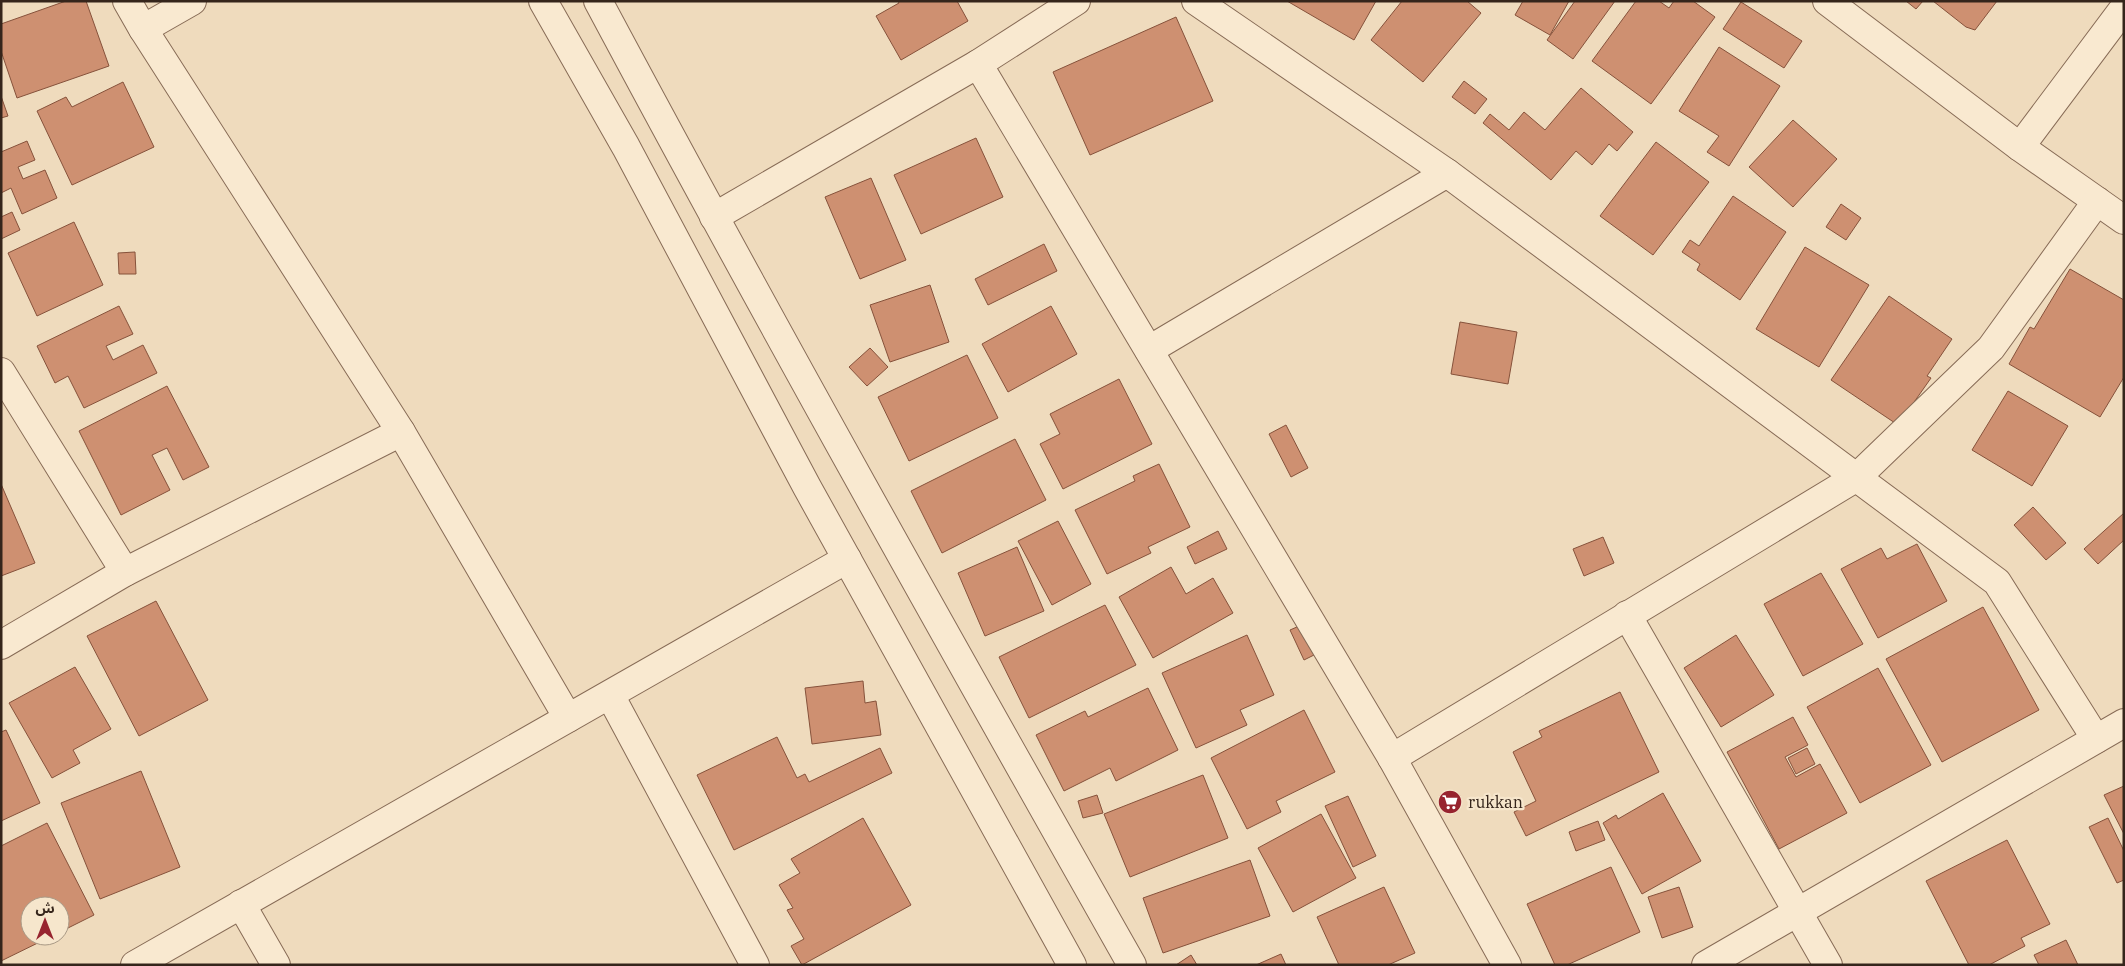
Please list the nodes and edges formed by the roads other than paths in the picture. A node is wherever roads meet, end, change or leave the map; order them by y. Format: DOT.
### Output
graph roads {
  1 [pos="127,1"];
  2 [pos="192,1"];
  3 [pos="543,1"];
  4 [pos="598,1"];
  5 [pos="1076,1"];
  6 [pos="1196,1"];
  7 [pos="1827,1"];
  8 [pos="2124,8"];
  9 [pos="143,29"];
  10 [pos="978,64"];
  11 [pos="2020,147"];
  12 [pos="1447,173"];
  13 [pos="2097,201"];
  14 [pos="714,217"];
  15 [pos="2124,220"];
  16 [pos="1149,350"];
  17 [pos="1,372"];
  18 [pos="401,432"];
  19 [pos="1857,476"];
  20 [pos="847,559"];
  21 [pos="125,572"];
  22 [pos="1627,615"];
  23 [pos="1,645"];
  24 [pos="610,694"];
  25 [pos="568,718"];
  26 [pos="2124,723"];
  27 [pos="2096,739"];
  28 [pos="1392,758"];
  29 [pos="241,904"];
  30 [pos="1796,911"];
  31 [pos="135,965"];
  32 [pos="276,965"];
  33 [pos="755,965"];
  34 [pos="1072,965"];
  35 [pos="1132,965"];
  36 [pos="1508,965"];
  37 [pos="1706,965"];
  38 [pos="1828,965"];
  1 -- 9 [label="street"];
  2 -- 9 [label="street"];
  3 -- 20 [label="street"];
  4 -- 14 [label="street"];
  5 -- 10 [label="street"];
  6 -- 12 [label="street"];
  7 -- 11 [label="street"];
  8 -- 11 [label="street"];
  9 -- 18 [label="street"];
  10 -- 14 [label="street"];
  10 -- 16 [label="street"];
  11 -- 13 [label="street"];
  12 -- 16 [label="street"];
  12 -- 19 [label="street"];
  13 -- 15 [label="street"];
  13 -- 19 [label="street"];
  14 -- 35 [label="street"];
  16 -- 28 [label="street"];
  17 -- 21 [label="street"];
  18 -- 21 [label="street"];
  18 -- 25 [label="street"];
  19 -- 22 [label="street"];
  19 -- 27 [label="street"];
  20 -- 24 [label="street"];
  20 -- 34 [label="street"];
  21 -- 23 [label="street"];
  22 -- 28 [label="street"];
  22 -- 30 [label="street"];
  24 -- 25 [label="street"];
  24 -- 33 [label="street"];
  25 -- 29 [label="street"];
  26 -- 27 [label="street"];
  27 -- 30 [label="street"];
  28 -- 36 [label="street"];
  29 -- 31 [label="street"];
  29 -- 32 [label="street"];
  30 -- 37 [label="street"];
  30 -- 38 [label="street"];
}
